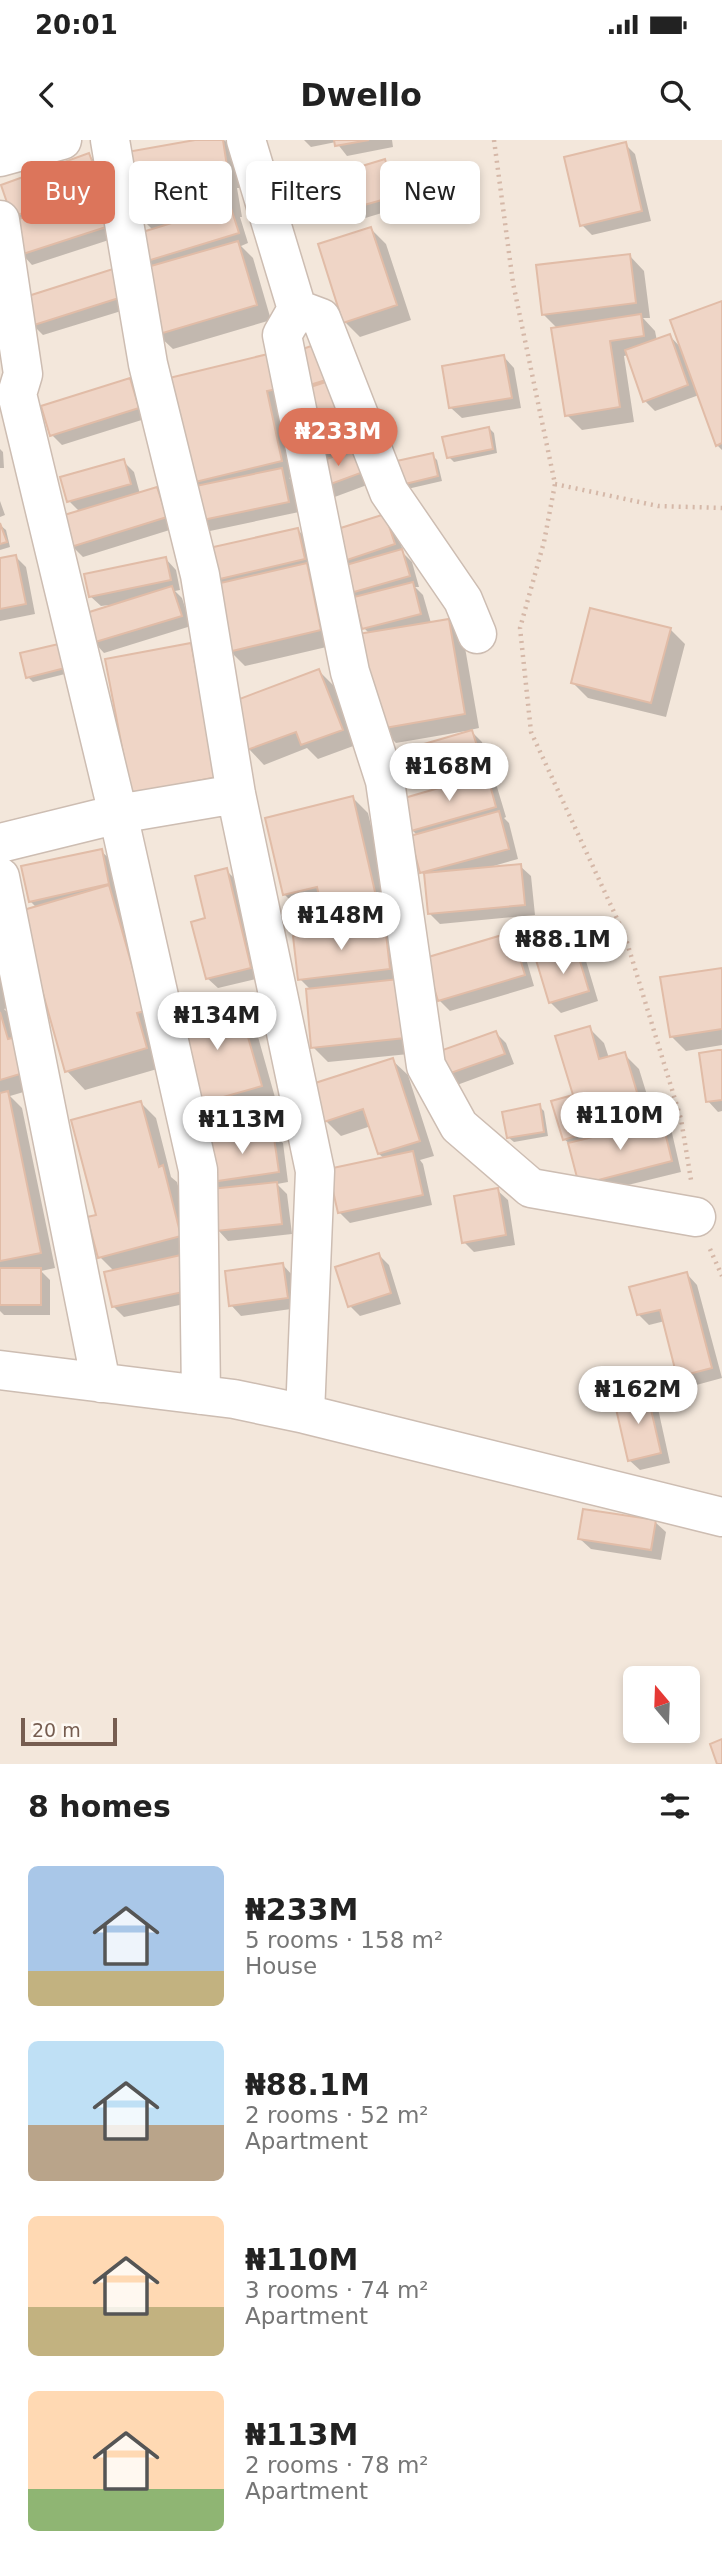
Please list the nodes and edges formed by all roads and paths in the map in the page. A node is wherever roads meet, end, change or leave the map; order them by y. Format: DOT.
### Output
graph roads {
  1 [pos="62,140"];
  2 [pos="110,140"];
  3 [pos="246,140"];
  4 [pos="494,140"];
  5 [pos="0,157"];
  6 [pos="0,220"];
  7 [pos="297,309"];
  8 [pos="9,394"];
  9 [pos="555,484"];
  10 [pos="722,508"];
  11 [pos="477,634"];
  12 [pos="236,794"];
  13 [pos="118,814"];
  14 [pos="0,843"];
  15 [pos="0,877"];
  16 [pos="696,1217"];
  17 [pos="722,1276"];
  18 [pos="0,1370"];
  19 [pos="101,1383"];
  20 [pos="201,1395"];
  21 [pos="304,1414"];
  22 [pos="722,1517"];
  1 -- 5 [label="street"];
  2 -- 12 [label="street"];
  3 -- 7 [label="street"];
  4 -- 9 [label="path"];
  6 -- 8 [label="street"];
  7 -- 11 [label="street"];
  7 -- 16 [label="street"];
  8 -- 13 [label="street"];
  9 -- 10 [label="path"];
  9 -- 16 [label="path"];
  12 -- 13 [label="street"];
  12 -- 21 [label="street"];
  13 -- 14 [label="street"];
  13 -- 20 [label="street"];
  15 -- 19 [label="street"];
  16 -- 17 [label="path"];
  18 -- 19 [label="street"];
  19 -- 20 [label="street"];
  20 -- 21 [label="street"];
  21 -- 22 [label="street"];
}
